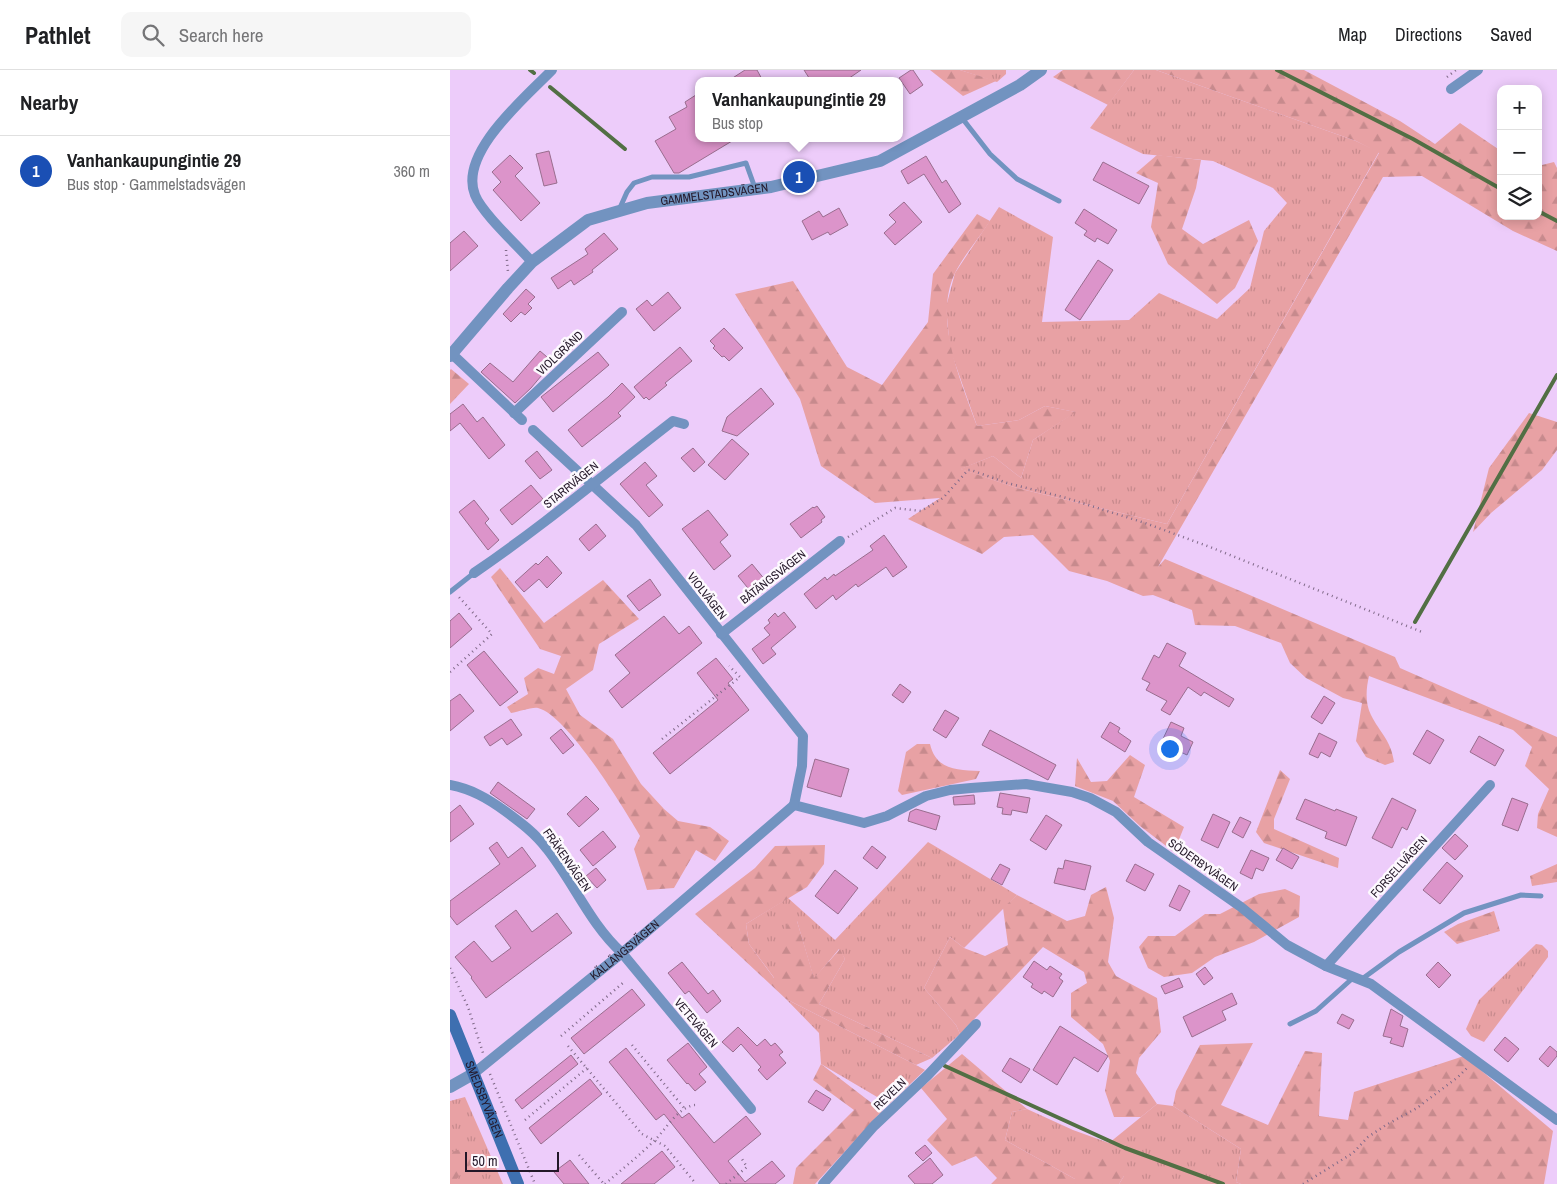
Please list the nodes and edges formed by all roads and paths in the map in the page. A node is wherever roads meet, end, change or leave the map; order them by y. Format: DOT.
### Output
graph roads {
  1 [pos="552,70"];
  2 [pos="1041,70"];
  3 [pos="1456,70"];
  4 [pos="1478,70"];
  5 [pos="1446,78"];
  6 [pos="1451,90"];
  7 [pos="962,117"];
  8 [pos="755,189"];
  9 [pos="1059,201"];
  10 [pos="619,210"];
  11 [pos="506,248"];
  12 [pos="532,262"];
  13 [pos="514,281"];
  14 [pos="622,312"];
  15 [pos="451,355"];
  16 [pos="684,424"];
  17 [pos="533,430"];
  18 [pos="591,484"];
  19 [pos="840,541"];
  20 [pos="474,574"];
  21 [pos="451,591"];
  22 [pos="1422,632"];
  23 [pos="721,634"];
  24 [pos="729,666"];
  25 [pos="450,672"];
  26 [pos="662,739"];
  27 [pos="450,785"];
  28 [pos="1490,785"];
  29 [pos="794,805"];
  30 [pos="1541,896"];
  31 [pos="622,954"];
  32 [pos="1326,966"];
  33 [pos="450,968"];
  34 [pos="1358,978"];
  35 [pos="624,982"];
  36 [pos="450,1015"];
  37 [pos="976,1024"];
  38 [pos="1290,1024"];
  39 [pos="561,1036"];
  40 [pos="568,1046"];
  41 [pos="632,1046"];
  42 [pos="1474,1059"];
  43 [pos="486,1063"];
  44 [pos="587,1068"];
  45 [pos="473,1074"];
  46 [pos="450,1087"];
  47 [pos="695,1105"];
  48 [pos="685,1109"];
  49 [pos="751,1109"];
  50 [pos="525,1120"];
  51 [pos="1557,1120"];
  52 [pos="655,1140"];
  53 [pos="579,1155"];
  54 [pos="742,1159"];
  55 [pos="518,1184"];
  56 [pos="535,1184"];
  57 [pos="604,1184"];
  58 [pos="696,1184"];
  59 [pos="726,1184"];
  60 [pos="823,1184"];
  61 [pos="1303,1184"];
  1 -- 12 [label="street"];
  2 -- 7 [label="street, GAMMELSTADSVÄGEN"];
  3 -- 5 [label="path"];
  4 -- 6 [label="street"];
  7 -- 8 [label="street, GAMMELSTADSVÄGEN"];
  7 -- 9 [label="lane"];
  8 -- 10 [label="street, GAMMELSTADSVÄGEN"];
  8 -- 10 [label="lane"];
  10 -- 12 [label="street, GAMMELSTADSVÄGEN"];
  11 -- 13 [label="path"];
  12 -- 13 [label="street, GAMMELSTADSVÄGEN"];
  13 -- 15 [label="street, GAMMELSTADSVÄGEN"];
  14 -- 15 [label="street, VIOLGRÄND"];
  16 -- 18 [label="street, STARRVÄGEN"];
  17 -- 18 [label="street, VIOLVÄGEN"];
  18 -- 20 [label="street, STARRVÄGEN"];
  18 -- 23 [label="street, VIOLVÄGEN"];
  19 -- 22 [label="path"];
  19 -- 23 [label="street, BÅTÄNGSVÄGEN"];
  20 -- 21 [label="lane"];
  21 -- 25 [label="path"];
  23 -- 29 [label="street, VIOLVÄGEN"];
  24 -- 26 [label="path"];
  27 -- 31 [label="street, FRÄKENVÄGEN"];
  28 -- 32 [label="street, FORSELLVÄGEN"];
  29 -- 31 [label="street, KÄLLÄNGSVÄGEN"];
  29 -- 32 [label="street, SÖDERBYVÄGEN"];
  30 -- 34 [label="lane"];
  31 -- 43 [label="street, KÄLLÄNGSVÄGEN"];
  31 -- 49 [label="street, VETEVÄGEN"];
  32 -- 34 [label="street, SÖDERBYVÄGEN"];
  33 -- 43 [label="path"];
  34 -- 38 [label="lane"];
  34 -- 42 [label="street, SÖDERBYVÄGEN"];
  35 -- 39 [label="path"];
  36 -- 45 [label="main road, SMEDSBYVÄGEN"];
  37 -- 60 [label="street, REVELN"];
  40 -- 44 [label="path"];
  41 -- 48 [label="path"];
  42 -- 51 [label="street, SÖDERBYVÄGEN"];
  42 -- 61 [label="path"];
  43 -- 45 [label="street, KÄLLÄNGSVÄGEN"];
  43 -- 56 [label="path"];
  44 -- 50 [label="path"];
  44 -- 52 [label="path"];
  45 -- 46 [label="street, KÄLLÄNGSVÄGEN"];
  45 -- 55 [label="main road, SMEDSBYVÄGEN"];
  47 -- 48 [label="path"];
  48 -- 52 [label="path"];
  52 -- 57 [label="path"];
  52 -- 58 [label="path"];
  53 -- 57 [label="path"];
  54 -- 59 [label="path"];
}
